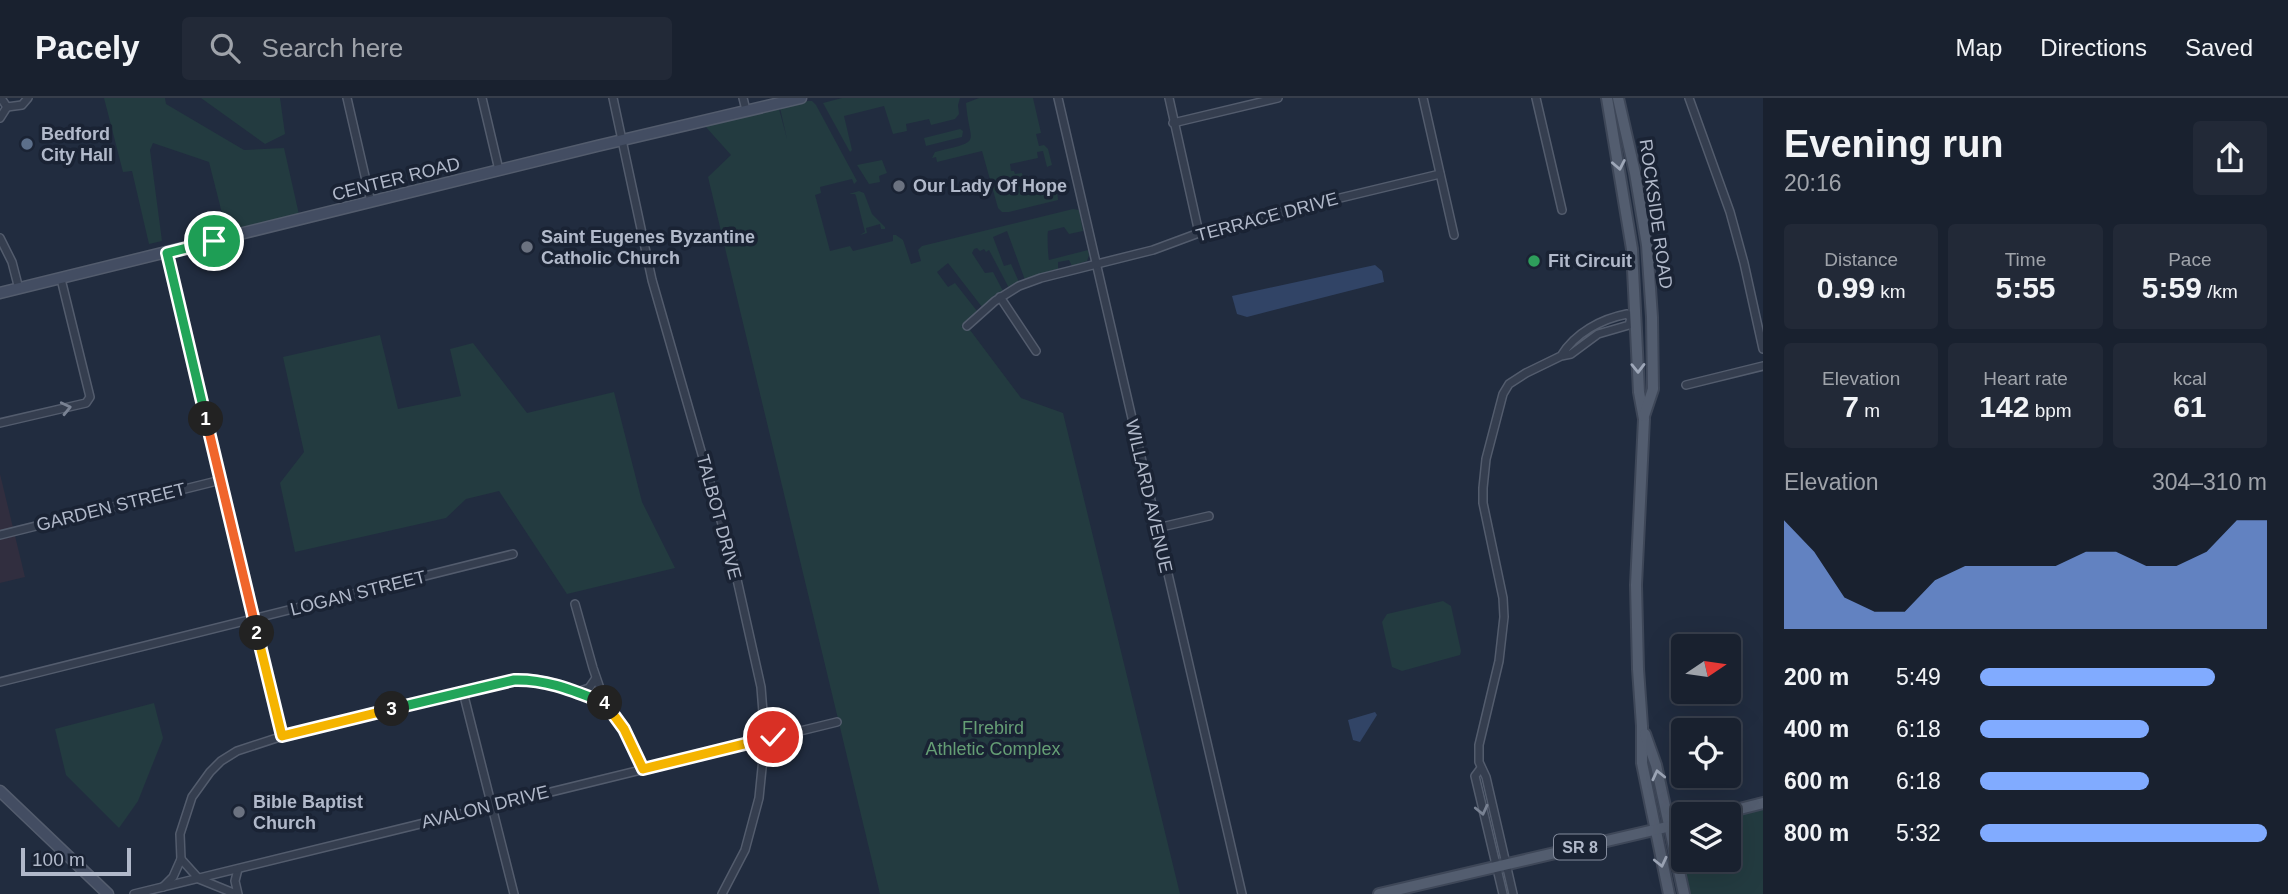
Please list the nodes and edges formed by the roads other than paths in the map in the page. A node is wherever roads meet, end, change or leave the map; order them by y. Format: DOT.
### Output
graph roads {
  1 [pos="1,98"];
  2 [pos="28,98"];
  3 [pos="348,98"];
  4 [pos="482,98"];
  5 [pos="613,98"];
  6 [pos="743,98"];
  7 [pos="801,98"];
  8 [pos="1058,98"];
  9 [pos="1169,98"];
  10 [pos="1278,98"];
  11 [pos="1423,98"];
  12 [pos="1536,98"];
  13 [pos="1606,98"];
  14 [pos="1618,98"];
  15 [pos="1689,98"];
  16 [pos="7,107"];
  17 [pos="746,110"];
  18 [pos="0,118"];
  19 [pos="1173,123"];
  20 [pos="622,140"];
  21 [pos="499,170"];
  22 [pos="1440,174"];
  23 [pos="371,202"];
  24 [pos="1562,210"];
  25 [pos="1199,233"];
  26 [pos="1454,235"];
  27 [pos="0,238"];
  28 [pos="167,253"];
  29 [pos="1096,264"];
  30 [pos="61,279"];
  31 [pos="19,289"];
  32 [pos="0,293"];
  33 [pos="1000,297"];
  34 [pos="1652,317"];
  35 [pos="1634,318"];
  36 [pos="967,326"];
  37 [pos="1763,349"];
  38 [pos="1037,351"];
  39 [pos="1763,366"];
  40 [pos="1686,384"];
  41 [pos="1644,419"];
  42 [pos="0,423"];
  43 [pos="221,480"];
  44 [pos="1209,516"];
  45 [pos="1157,528"];
  46 [pos="0,535"];
  47 [pos="513,554"];
  48 [pos="576,604"];
  49 [pos="254,618"];
  50 [pos="596,677"];
  51 [pos="0,682"];
  52 [pos="463,692"];
  53 [pos="577,692"];
  54 [pos="605,703"];
  55 [pos="837,722"];
  56 [pos="1642,726"];
  57 [pos="282,736"];
  58 [pos="765,738"];
  59 [pos="643,769"];
  60 [pos="0,791"];
  61 [pos="1763,803"];
  62 [pos="492,805"];
  63 [pos="1741,809"];
  64 [pos="1669,826"];
  65 [pos="1655,830"];
  66 [pos="181,859"];
  67 [pos="1501,866"];
  68 [pos="237,869"];
  69 [pos="199,879"];
  70 [pos="162,888"];
  71 [pos="108,894"];
  72 [pos="134,894"];
  73 [pos="237,894"];
  74 [pos="514,894"];
  75 [pos="722,894"];
  76 [pos="1242,894"];
  77 [pos="1379,894"];
  78 [pos="1503,894"];
  79 [pos="1513,894"];
  80 [pos="1669,894"];
  81 [pos="1684,894"];
  1 -- 16 [label="street"];
  2 -- 16 [label="street"];
  3 -- 23 [label="street"];
  4 -- 21 [label="street"];
  5 -- 20 [label="street, TALBOT DRIVE"];
  6 -- 17 [label="street"];
  7 -- 17 [label="main road, CENTER ROAD"];
  8 -- 29 [label="street, WILLARD AVENUE"];
  9 -- 19 [label="street"];
  10 -- 19 [label="street"];
  11 -- 22 [label="street"];
  12 -- 24 [label="street"];
  13 -- 35 [label="main road, ROCKSIDE ROAD, one-way"];
  14 -- 34 [label="main road, ROCKSIDE ROAD"];
  15 -- 37 [label="street"];
  16 -- 18 [label="street"];
  17 -- 20 [label="main road, CENTER ROAD"];
  19 -- 25 [label="street"];
  20 -- 21 [label="main road, CENTER ROAD"];
  20 -- 58 [label="street, TALBOT DRIVE"];
  21 -- 23 [label="main road, CENTER ROAD"];
  22 -- 25 [label="street, TERRACE DRIVE"];
  22 -- 26 [label="street"];
  23 -- 28 [label="main road, CENTER ROAD"];
  25 -- 29 [label="street, TERRACE DRIVE"];
  27 -- 31 [label="street"];
  28 -- 30 [label="main road, CENTER ROAD"];
  28 -- 43 [label="street"];
  29 -- 33 [label="street, TERRACE DRIVE"];
  29 -- 45 [label="street, WILLARD AVENUE"];
  30 -- 31 [label="main road, CENTER ROAD"];
  42 -- 30 [label="street, one-way"];
  31 -- 32 [label="main road, CENTER ROAD"];
  33 -- 36 [label="street, TERRACE DRIVE"];
  33 -- 38 [label="street"];
  34 -- 35 [label="street"];
  34 -- 41 [label="main road, ROCKSIDE ROAD"];
  35 -- 41 [label="main road, ROCKSIDE ROAD, one-way"];
  35 -- 67 [label="street"];
  39 -- 40 [label="street"];
  41 -- 56 [label="main road, ROCKSIDE ROAD"];
  43 -- 46 [label="street, GARDEN STREET"];
  43 -- 49 [label="street"];
  44 -- 45 [label="street"];
  45 -- 76 [label="street, WILLARD AVENUE"];
  47 -- 49 [label="street, LOGAN STREET"];
  48 -- 50 [label="street"];
  49 -- 51 [label="street, LOGAN STREET"];
  49 -- 57 [label="street"];
  50 -- 53 [label="street"];
  50 -- 54 [label="street"];
  52 -- 53 [label="street"];
  52 -- 57 [label="street"];
  52 -- 62 [label="street"];
  53 -- 54 [label="street"];
  54 -- 59 [label="street"];
  55 -- 58 [label="street, AVALON DRIVE"];
  64 -- 56 [label="main road, ROCKSIDE ROAD, one-way"];
  56 -- 65 [label="main road, ROCKSIDE ROAD"];
  57 -- 66 [label="street"];
  58 -- 59 [label="street, AVALON DRIVE"];
  58 -- 75 [label="street, TALBOT DRIVE"];
  59 -- 62 [label="street, AVALON DRIVE"];
  60 -- 71 [label="main road"];
  61 -- 63 [label="main road"];
  62 -- 68 [label="street, AVALON DRIVE"];
  62 -- 74 [label="street"];
  64 -- 65 [label="main road, SR 8"];
  64 -- 81 [label="main road, ROCKSIDE ROAD"];
  65 -- 67 [label="main road, SR 8"];
  65 -- 80 [label="main road, ROCKSIDE ROAD, one-way"];
  66 -- 69 [label="street"];
  66 -- 70 [label="street"];
  67 -- 77 [label="main road, SR 8"];
  67 -- 78 [label="street"];
  67 -- 79 [label="street"];
  68 -- 69 [label="street, AVALON DRIVE"];
  68 -- 73 [label="street"];
  69 -- 70 [label="street, AVALON DRIVE"];
  69 -- 73 [label="street"];
  70 -- 72 [label="street, AVALON DRIVE"];
}
